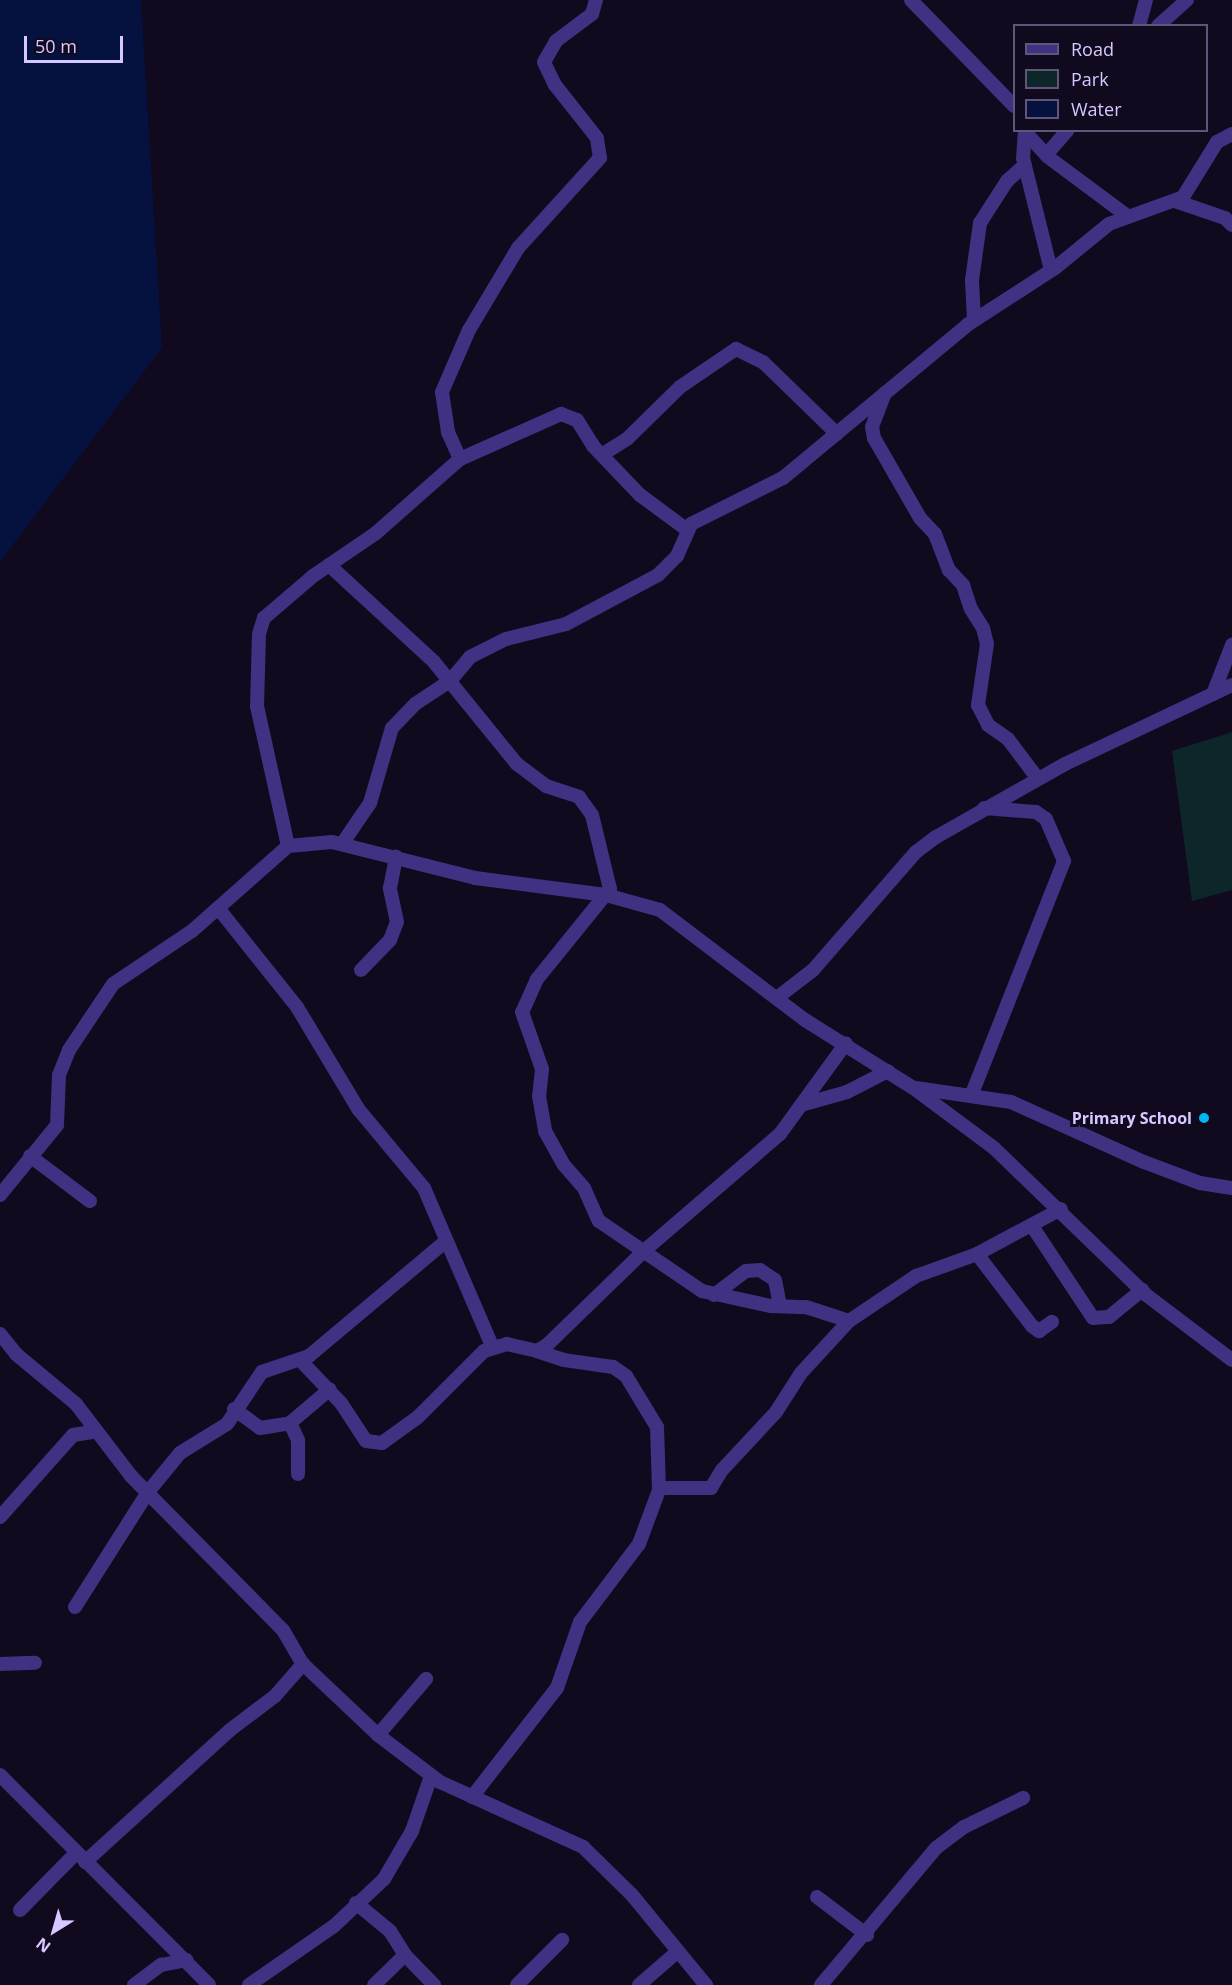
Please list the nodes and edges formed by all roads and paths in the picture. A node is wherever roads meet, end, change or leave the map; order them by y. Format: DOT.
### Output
graph roads {
  1 [pos="596,0"];
  2 [pos="911,0"];
  3 [pos="1146,0"];
  4 [pos="1187,0"];
  5 [pos="1140,24"];
  6 [pos="1160,24"];
  7 [pos="1013,105"];
  8 [pos="1025,132"];
  9 [pos="1026,132"];
  10 [pos="1066,132"];
  11 [pos="1232,134"];
  12 [pos="1046,155"];
  13 [pos="1025,165"];
  14 [pos="1175,201"];
  15 [pos="1126,215"];
  16 [pos="1232,225"];
  17 [pos="1051,270"];
  18 [pos="974,320"];
  19 [pos="885,391"];
  20 [pos="837,434"];
  21 [pos="603,454"];
  22 [pos="460,459"];
  23 [pos="686,529"];
  24 [pos="329,565"];
  25 [pos="1232,645"];
  26 [pos="450,681"];
  27 [pos="1232,685"];
  28 [pos="1213,694"];
  29 [pos="1038,779"];
  30 [pos="984,808"];
  31 [pos="342,844"];
  32 [pos="288,846"];
  33 [pos="396,857"];
  34 [pos="606,894"];
  35 [pos="218,908"];
  36 [pos="361,970"];
  37 [pos="778,997"];
  38 [pos="846,1043"];
  39 [pos="888,1071"];
  40 [pos="912,1087"];
  41 [pos="971,1096"];
  42 [pos="801,1105"];
  43 [pos="30,1156"];
  44 [pos="1232,1188"];
  45 [pos="0,1195"];
  46 [pos="90,1201"];
  47 [pos="1061,1209"];
  48 [pos="1032,1226"];
  49 [pos="445,1242"];
  50 [pos="645,1250"];
  51 [pos="976,1254"];
  52 [pos="1142,1290"];
  53 [pos="714,1295"];
  54 [pos="780,1306"];
  55 [pos="849,1321"];
  56 [pos="1052,1322"];
  57 [pos="0,1334"];
  58 [pos="493,1348"];
  59 [pos="537,1351"];
  60 [pos="1232,1360"];
  61 [pos="301,1361"];
  62 [pos="330,1389"];
  63 [pos="234,1409"];
  64 [pos="290,1423"];
  65 [pos="96,1431"];
  66 [pos="298,1474"];
  67 [pos="659,1488"];
  68 [pos="148,1492"];
  69 [pos="0,1517"];
  70 [pos="75,1607"];
  71 [pos="0,1664"];
  72 [pos="35,1664"];
  73 [pos="303,1664"];
  74 [pos="426,1678"];
  75 [pos="378,1735"];
  76 [pos="0,1775"];
  77 [pos="431,1776"];
  78 [pos="472,1797"];
  79 [pos="1023,1798"];
  80 [pos="81,1857"];
  81 [pos="817,1897"];
  82 [pos="356,1903"];
  83 [pos="20,1910"];
  84 [pos="867,1935"];
  85 [pos="562,1940"];
  86 [pos="677,1952"];
  87 [pos="405,1955"];
  88 [pos="187,1960"];
  89 [pos="134,1985"];
  90 [pos="209,1985"];
  91 [pos="249,1985"];
  92 [pos="374,1985"];
  93 [pos="434,1985"];
  94 [pos="517,1985"];
  95 [pos="639,1985"];
  96 [pos="706,1985"];
  97 [pos="821,1985"];
  1 -- 22 [label="street"];
  2 -- 7 [label="street"];
  3 -- 5 [label="street"];
  4 -- 6 [label="street"];
  8 -- 13 [label="street"];
  9 -- 12 [label="street"];
  10 -- 12 [label="street"];
  11 -- 14 [label="street"];
  12 -- 15 [label="street"];
  13 -- 17 [label="street"];
  13 -- 18 [label="street"];
  14 -- 15 [label="street"];
  14 -- 16 [label="street"];
  15 -- 17 [label="street"];
  17 -- 18 [label="street"];
  18 -- 19 [label="street"];
  19 -- 20 [label="street"];
  19 -- 29 [label="street"];
  20 -- 21 [label="street"];
  20 -- 23 [label="street"];
  21 -- 22 [label="street"];
  21 -- 23 [label="street"];
  22 -- 24 [label="street"];
  23 -- 26 [label="street"];
  24 -- 26 [label="street"];
  24 -- 32 [label="street"];
  25 -- 28 [label="street"];
  26 -- 31 [label="street"];
  26 -- 34 [label="street"];
  27 -- 28 [label="street"];
  28 -- 29 [label="street"];
  29 -- 30 [label="street"];
  30 -- 37 [label="street"];
  30 -- 41 [label="street"];
  31 -- 32 [label="street"];
  31 -- 33 [label="street"];
  32 -- 35 [label="street"];
  33 -- 34 [label="street"];
  33 -- 36 [label="street"];
  34 -- 37 [label="street"];
  34 -- 50 [label="street"];
  35 -- 43 [label="street"];
  35 -- 49 [label="street"];
  37 -- 38 [label="street"];
  38 -- 39 [label="street"];
  38 -- 42 [label="street"];
  39 -- 40 [label="street"];
  39 -- 42 [label="street"];
  40 -- 41 [label="street"];
  40 -- 47 [label="street"];
  41 -- 44 [label="street"];
  42 -- 50 [label="street"];
  43 -- 45 [label="street"];
  43 -- 46 [label="street"];
  47 -- 48 [label="street"];
  47 -- 52 [label="street"];
  48 -- 51 [label="street"];
  48 -- 52 [label="street"];
  49 -- 58 [label="street"];
  49 -- 61 [label="street"];
  50 -- 53 [label="street"];
  50 -- 59 [label="street"];
  51 -- 55 [label="street"];
  51 -- 56 [label="street"];
  52 -- 60 [label="street"];
  53 -- 54 [label="street"];
  53 -- 54 [label="street"];
  54 -- 55 [label="street"];
  55 -- 67 [label="street"];
  57 -- 65 [label="street"];
  58 -- 59 [label="street"];
  58 -- 62 [label="street"];
  59 -- 67 [label="street"];
  61 -- 62 [label="street"];
  61 -- 63 [label="street"];
  62 -- 64 [label="street"];
  63 -- 64 [label="street"];
  63 -- 68 [label="street"];
  64 -- 66 [label="street"];
  65 -- 68 [label="street"];
  65 -- 69 [label="street"];
  67 -- 78 [label="street"];
  68 -- 70 [label="street"];
  68 -- 73 [label="street"];
  71 -- 72 [label="street"];
  73 -- 75 [label="street"];
  73 -- 80 [label="street"];
  74 -- 75 [label="street"];
  75 -- 77 [label="street"];
  76 -- 80 [label="street"];
  77 -- 78 [label="street"];
  77 -- 82 [label="street"];
  78 -- 86 [label="street"];
  79 -- 84 [label="street"];
  80 -- 83 [label="street"];
  80 -- 88 [label="street"];
  81 -- 84 [label="street"];
  82 -- 87 [label="street"];
  82 -- 91 [label="street"];
  84 -- 97 [label="street"];
  85 -- 94 [label="street"];
  86 -- 95 [label="street"];
  86 -- 96 [label="street"];
  87 -- 92 [label="street"];
  87 -- 93 [label="street"];
  88 -- 89 [label="street"];
  88 -- 90 [label="street"];
}
